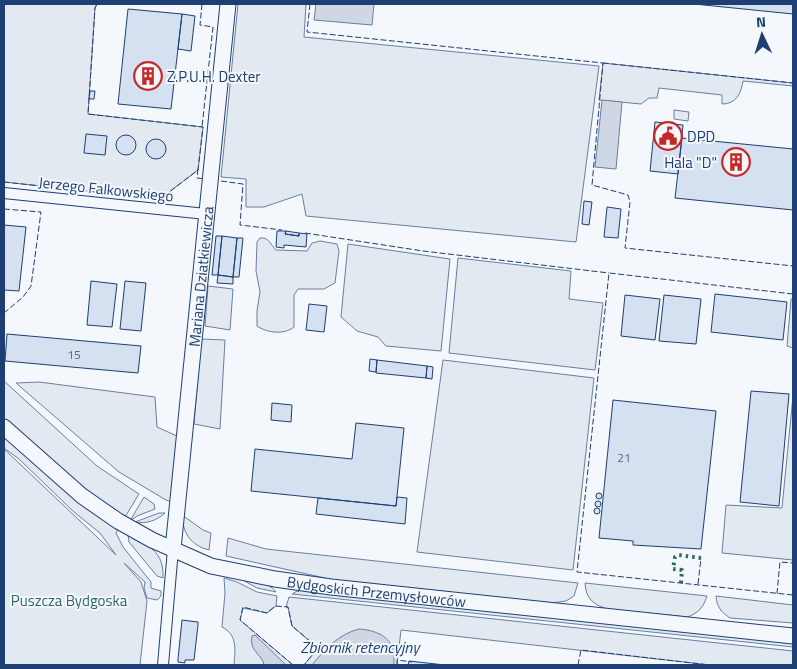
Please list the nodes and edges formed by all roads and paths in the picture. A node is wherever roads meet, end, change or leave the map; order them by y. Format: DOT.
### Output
graph roads {
  1 [pos="228,4"];
  2 [pos="4,193"];
  3 [pos="206,214"];
  4 [pos="4,427"];
  5 [pos="172,549"];
  6 [pos="793,636"];
  7 [pos="163,665"];
  1 -- 3 [label="street, Mariana Dziatkiewicza"];
  2 -- 3 [label="street, Jerzego Falkowskiego"];
  3 -- 5 [label="street, Mariana Dziatkiewicza"];
  4 -- 5 [label="street, Bydgoskich Przemysłowców"];
  5 -- 6 [label="street, Bydgoskich Przemysłowców"];
  5 -- 7 [label="street"];
}
